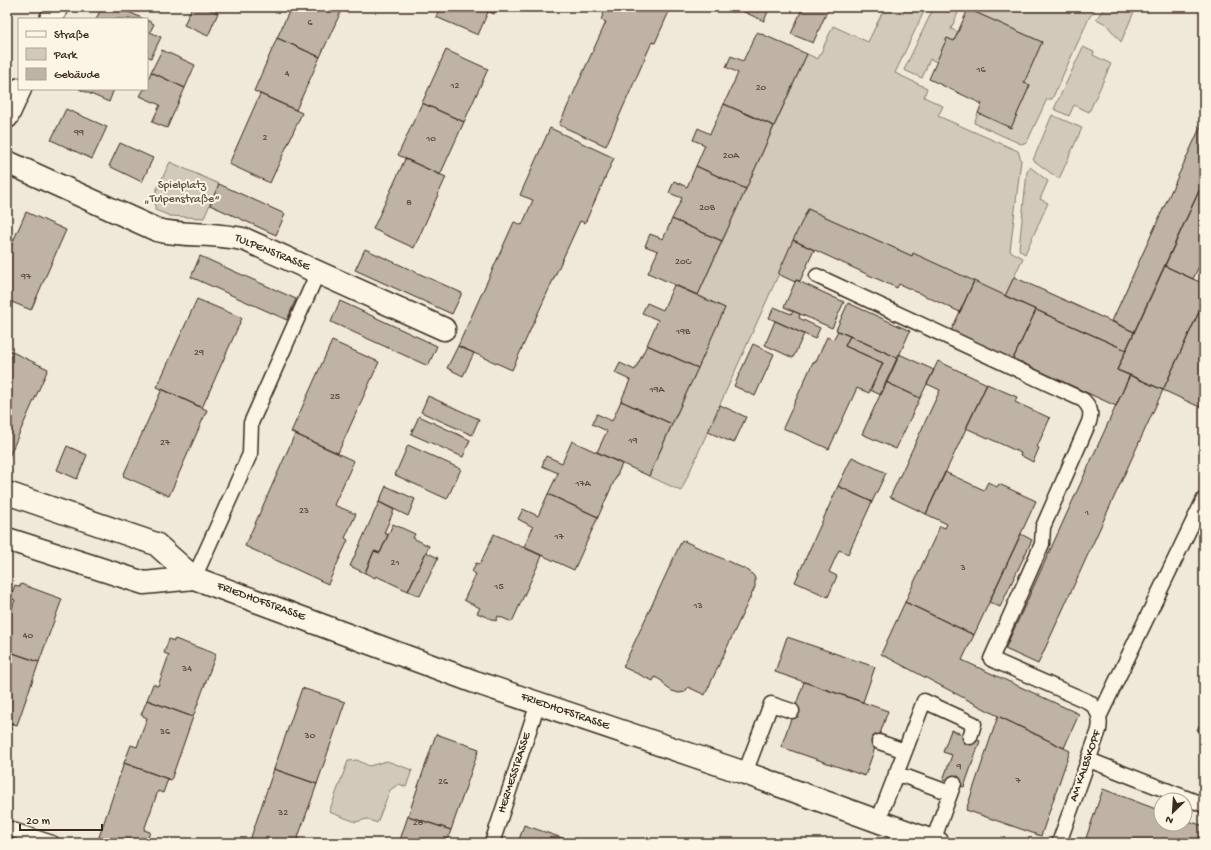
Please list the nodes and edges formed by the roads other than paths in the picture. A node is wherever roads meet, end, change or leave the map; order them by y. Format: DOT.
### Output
graph roads {
  1 [pos="57,7"];
  2 [pos="52,18"];
  3 [pos="20,90"];
  4 [pos="7,117"];
  5 [pos="7,162"];
  6 [pos="318,272"];
  7 [pos="817,276"];
  8 [pos="444,330"];
  9 [pos="7,493"];
  10 [pos="1204,499"];
  11 [pos="7,539"];
  12 [pos="194,578"];
  13 [pos="538,703"];
  14 [pos="792,711"];
  15 [pos="1100,714"];
  16 [pos="970,737"];
  17 [pos="879,742"];
  18 [pos="905,751"];
  19 [pos="1088,760"];
  20 [pos="745,773"];
  21 [pos="896,774"];
  22 [pos="1204,805"];
  23 [pos="878,821"];
  24 [pos="7,828"];
  25 [pos="936,842"];
  26 [pos="52,843"];
  27 [pos="492,843"];
  28 [pos="1058,843"];
  1 -- 2 [label="main road"];
  3 -- 4 [label="main road"];
  5 -- 6 [label="main road, TULPENSTRASSE"];
  6 -- 8 [label="main road, TULPENSTRASSE"];
  6 -- 12 [label="lane"];
  7 -- 15 [label="lane, AM KALBSKOPF"];
  9 -- 12 [label="main road, FRIEDHOFSTRASSE"];
  10 -- 15 [label="lane"];
  11 -- 12 [label="main road, FRIEDHOFSTRASSE"];
  12 -- 13 [label="main road, FRIEDHOFSTRASSE"];
  13 -- 20 [label="main road, FRIEDHOFSTRASSE"];
  13 -- 27 [label="lane, HERMESSTRASSE"];
  14 -- 20 [label="lane"];
  15 -- 19 [label="lane, AM KALBSKOPF"];
  16 -- 18 [label="lane"];
  17 -- 18 [label="lane"];
  18 -- 21 [label="lane"];
  19 -- 22 [label="lane"];
  19 -- 28 [label="lane, AM KALBSKOPF"];
  20 -- 23 [label="main road, FRIEDHOFSTRASSE"];
  21 -- 23 [label="lane"];
  21 -- 25 [label="lane"];
  23 -- 25 [label="main road, FRIEDHOFSTRASSE"];
  24 -- 26 [label="lane"];
}
